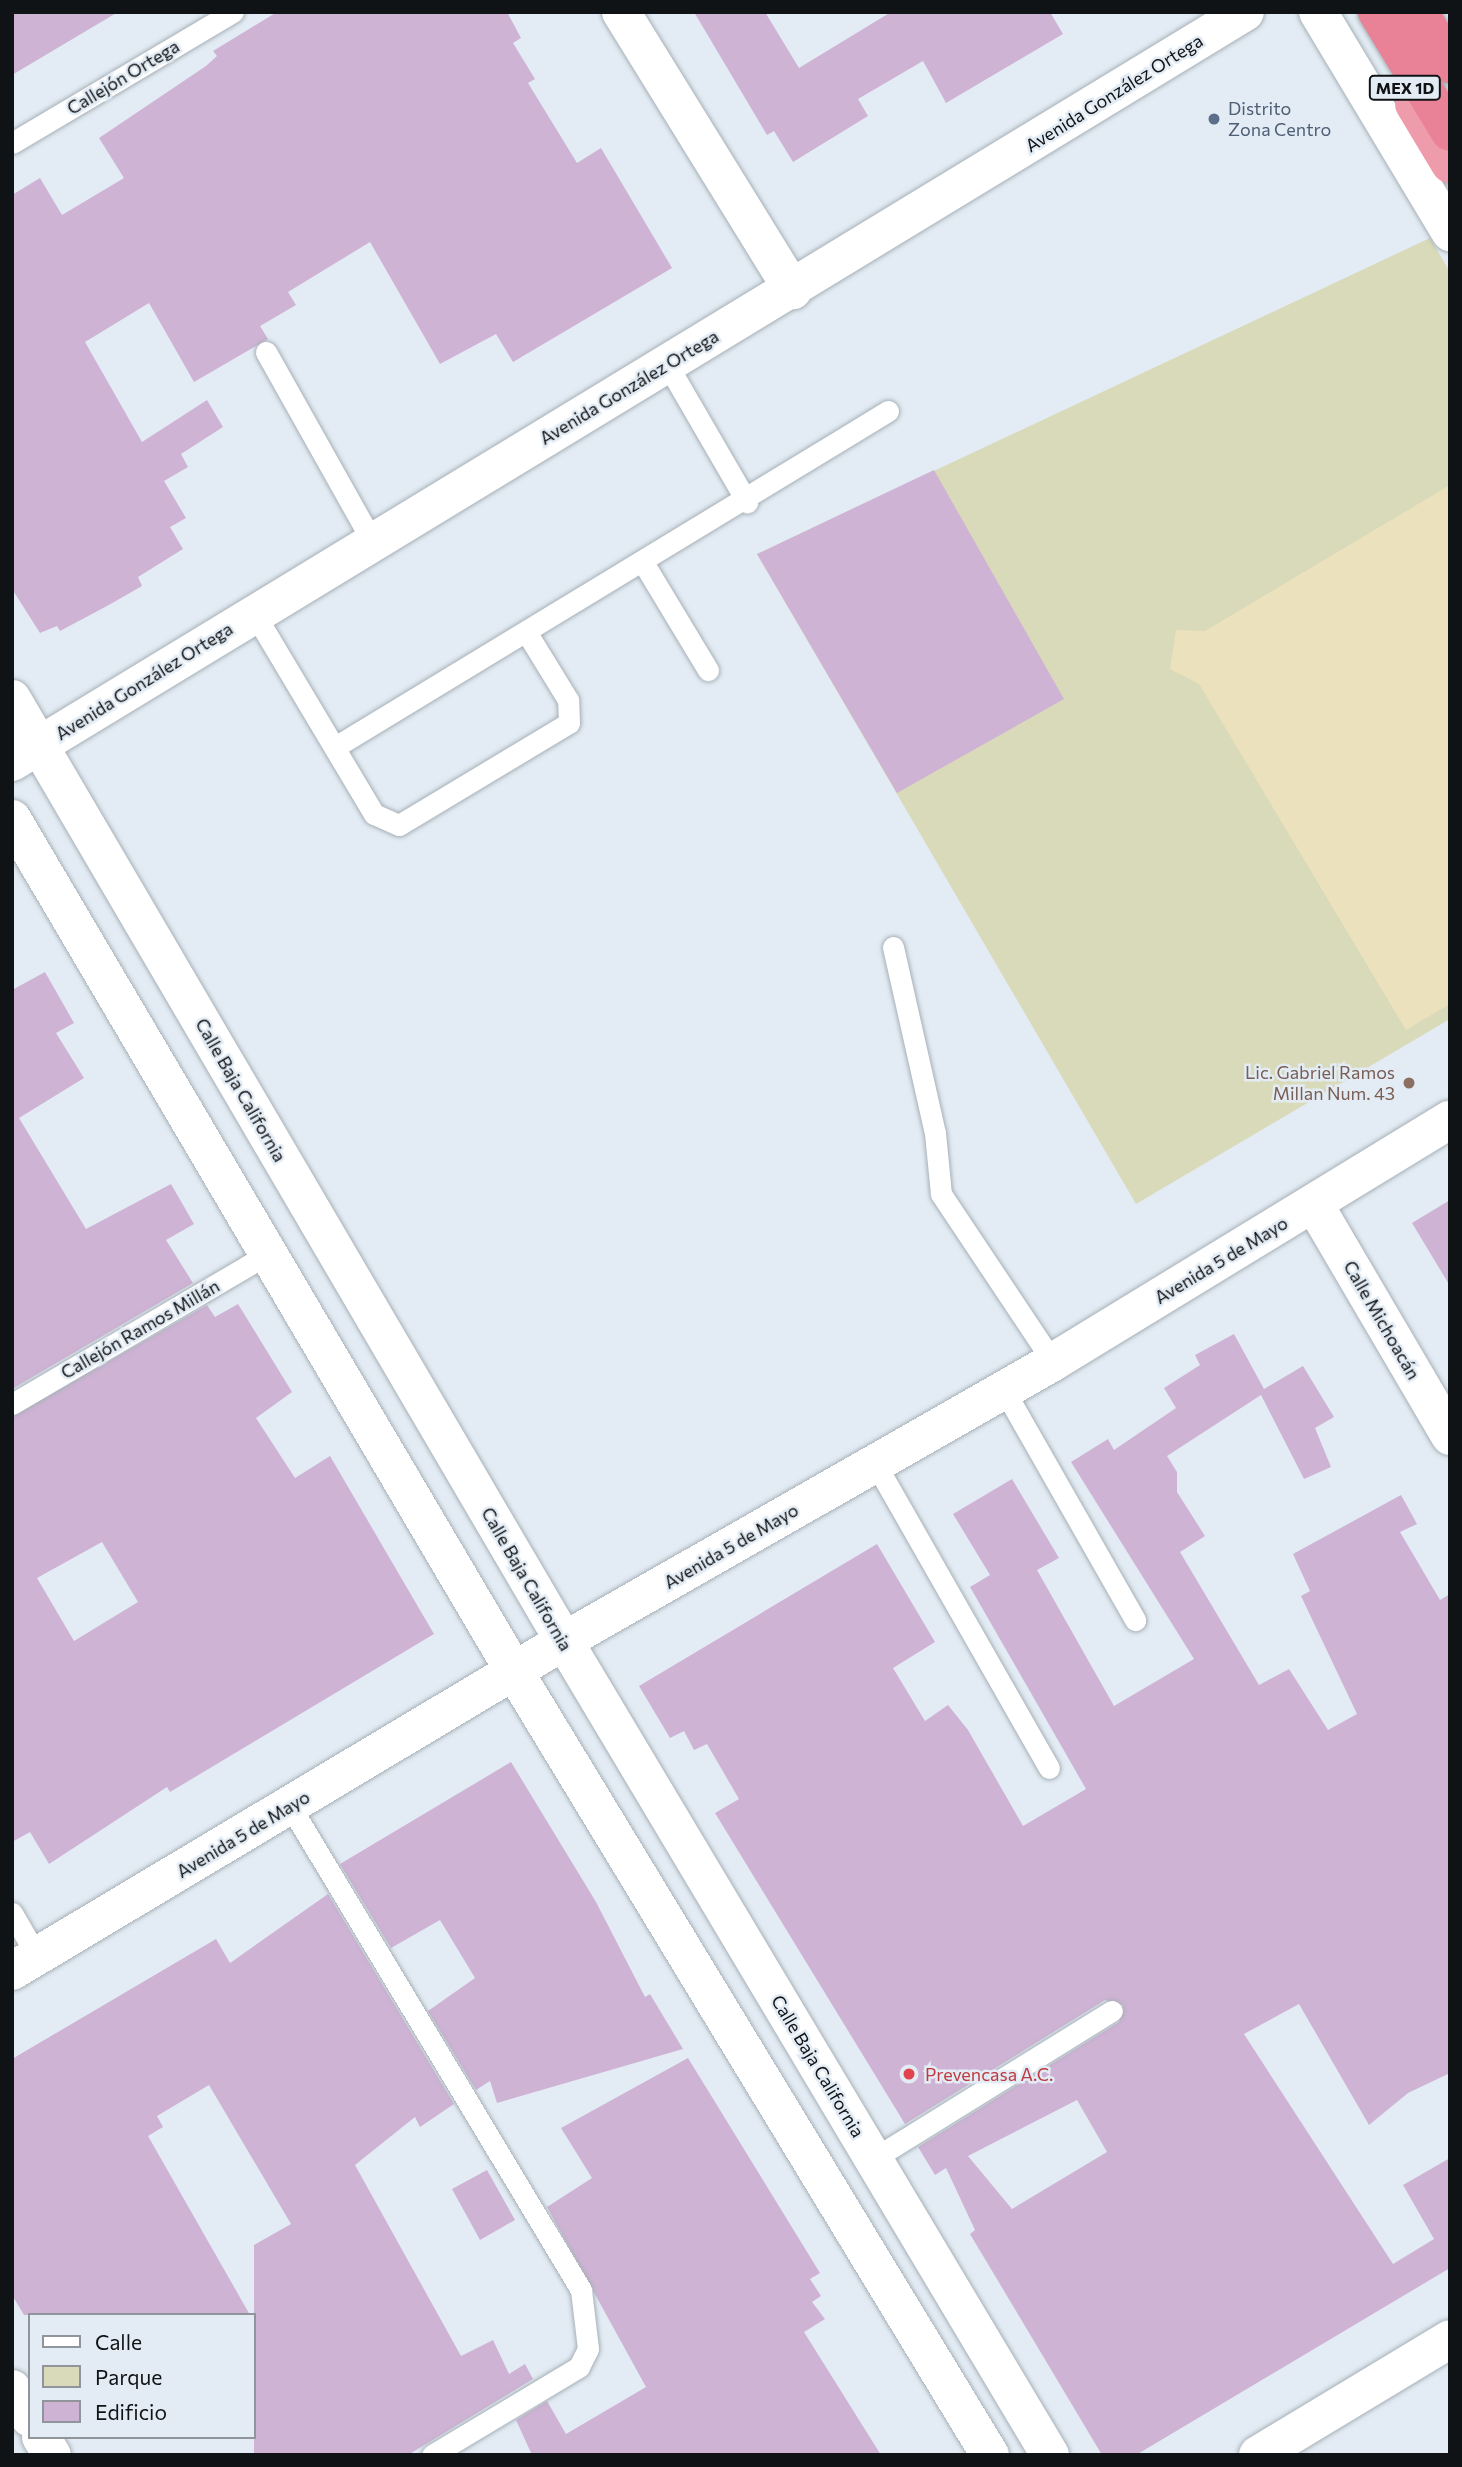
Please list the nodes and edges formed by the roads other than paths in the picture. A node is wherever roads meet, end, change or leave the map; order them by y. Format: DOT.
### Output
graph roads {
  1 [pos="233,12"];
  2 [pos="621,12"];
  3 [pos="1245,12"];
  4 [pos="1318,12"];
  5 [pos="1360,12"];
  6 [pos="1377,12"];
  7 [pos="1399,12"];
  8 [pos="1419,12"];
  9 [pos="1450,64"];
  10 [pos="1450,98"];
  11 [pos="1450,132"];
  12 [pos="12,143"];
  13 [pos="1450,164"];
  14 [pos="1450,232"];
  15 [pos="793,290"];
  16 [pos="266,352"];
  17 [pos="667,363"];
  18 [pos="888,411"];
  19 [pos="747,502"];
  20 [pos="372,541"];
  21 [pos="644,564"];
  22 [pos="254,613"];
  23 [pos="527,633"];
  24 [pos="708,670"];
  25 [pos="12,699"];
  26 [pos="335,747"];
  27 [pos="26,754"];
  28 [pos="12,819"];
  29 [pos="893,947"];
  30 [pos="1450,1120"];
  31 [pos="1314,1203"];
  32 [pos="268,1254"];
  33 [pos="1053,1362"];
  34 [pos="1004,1390"];
  35 [pos="12,1404"];
  36 [pos="1450,1436"];
  37 [pos="876,1463"];
  38 [pos="1135,1620"];
  39 [pos="564,1642"];
  40 [pos="514,1671"];
  41 [pos="1049,1769"];
  42 [pos="290,1806"];
  43 [pos="12,1913"];
  44 [pos="24,1963"];
  45 [pos="1112,2011"];
  46 [pos="873,2159"];
  47 [pos="1450,2339"];
  48 [pos="12,2389"];
  49 [pos="28,2415"];
  50 [pos="42,2439"];
  51 [pos="52,2455"];
  52 [pos="432,2455"];
  53 [pos="990,2455"];
  54 [pos="1050,2455"];
  55 [pos="1258,2455"];
  1 -- 12 [label="lane, Callejón Ortega"];
  2 -- 15 [label="street"];
  3 -- 15 [label="street, Avenida González Ortega"];
  4 -- 14 [label="street"];
  5 -- 13 [label="highway, MEX 1D"];
  6 -- 11 [label="highway"];
  7 -- 10 [label="highway"];
  8 -- 9 [label="highway, MEX 1D"];
  15 -- 17 [label="street, Avenida González Ortega"];
  16 -- 20 [label="lane"];
  17 -- 19 [label="lane"];
  17 -- 20 [label="street, Avenida González Ortega"];
  18 -- 19 [label="lane"];
  19 -- 21 [label="lane"];
  20 -- 22 [label="street, Avenida González Ortega"];
  21 -- 23 [label="lane"];
  21 -- 24 [label="lane"];
  22 -- 26 [label="lane"];
  22 -- 27 [label="street, Avenida González Ortega"];
  23 -- 26 [label="lane"];
  23 -- 26 [label="lane"];
  25 -- 27 [label="street, Calle Baja California"];
  27 -- 39 [label="street, Calle Baja California"];
  28 -- 32 [label="street"];
  29 -- 33 [label="lane"];
  30 -- 31 [label="street, Avenida 5 de Mayo"];
  31 -- 33 [label="street, Avenida 5 de Mayo"];
  31 -- 36 [label="street, Calle Michoacán"];
  32 -- 35 [label="lane, Callejón Ramos Millán"];
  32 -- 40 [label="street"];
  33 -- 34 [label="street, Avenida 5 de Mayo"];
  34 -- 37 [label="street, Avenida 5 de Mayo"];
  34 -- 38 [label="lane"];
  37 -- 39 [label="street, Avenida 5 de Mayo"];
  37 -- 41 [label="lane"];
  39 -- 40 [label="street, Avenida 5 de Mayo"];
  39 -- 46 [label="street, Calle Baja California"];
  40 -- 42 [label="street, Avenida 5 de Mayo"];
  40 -- 53 [label="street"];
  42 -- 44 [label="street, Avenida 5 de Mayo"];
  42 -- 52 [label="lane"];
  43 -- 44 [label="lane"];
  45 -- 46 [label="lane"];
  46 -- 54 [label="street, Calle Baja California"];
  47 -- 55 [label="street"];
  48 -- 49 [label="street"];
  50 -- 51 [label="street"];
}
